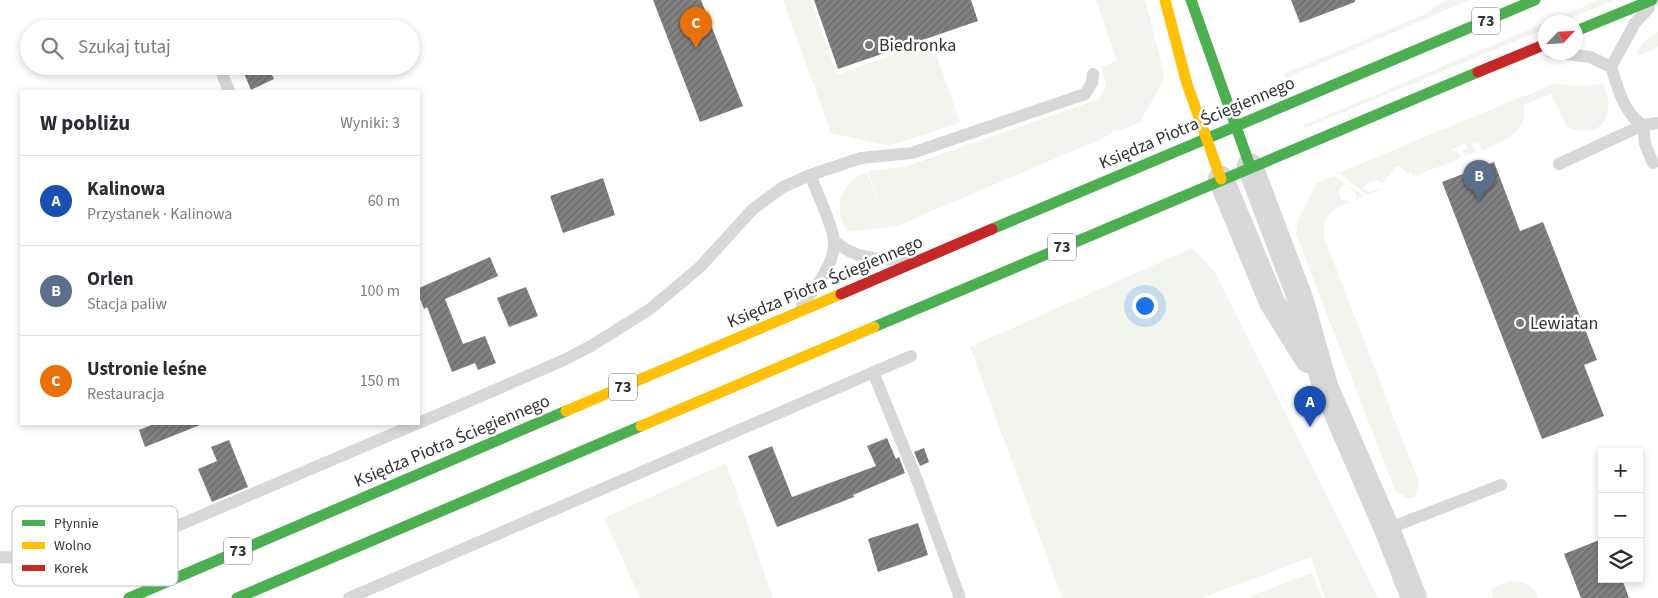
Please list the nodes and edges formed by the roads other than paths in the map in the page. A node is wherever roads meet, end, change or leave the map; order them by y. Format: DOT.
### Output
graph roads {
  1 [pos="1164,0"];
  2 [pos="1191,0"];
  3 [pos="1535,0"];
  4 [pos="1652,0"];
  5 [pos="1657,0"];
  6 [pos="1583,29"];
  7 [pos="1538,47"];
  8 [pos="1530,50"];
  9 [pos="1538,51"];
  10 [pos="1583,56"];
  11 [pos="1611,66"];
  12 [pos="1093,74"];
  13 [pos="223,76"];
  14 [pos="229,90"];
  15 [pos="1658,122"];
  16 [pos="1234,126"];
  17 [pos="1643,126"];
  18 [pos="1205,138"];
  19 [pos="1653,163"];
  20 [pos="1559,164"];
  21 [pos="1250,166"];
  22 [pos="810,175"];
  23 [pos="1221,178"];
  24 [pos="834,240"];
  25 [pos="930,256"];
  26 [pos="796,313"];
  27 [pos="911,356"];
  28 [pos="873,372"];
  29 [pos="1325,386"];
  30 [pos="420,422"];
  31 [pos="400,427"];
  32 [pos="1502,485"];
  33 [pos="178,525"];
  34 [pos="1387,528"];
  35 [pos="178,577"];
  36 [pos="157,586"];
  37 [pos="129,598"];
  38 [pos="237,598"];
  39 [pos="349,598"];
  40 [pos="960,598"];
  41 [pos="1414,598"];
  1 -- 18 [label="main road"];
  2 -- 16 [label="main road"];
  3 -- 16 [label="main road, Księdza Piotra Ściegiennego / 73"];
  4 -- 6 [label="main road"];
  5 -- 11 [label="lane"];
  7 -- 8 [label="main road, 73"];
  8 -- 9 [label="lane"];
  8 -- 21 [label="main road, 73"];
  10 -- 11 [label="lane"];
  11 -- 17 [label="lane"];
  12 -- 22 [label="lane"];
  13 -- 14 [label="lane"];
  15 -- 17 [label="lane"];
  16 -- 18 [label="main road, Księdza Piotra Ściegiennego / 73"];
  16 -- 21 [label="main road"];
  17 -- 19 [label="lane"];
  17 -- 20 [label="lane"];
  18 -- 23 [label="main road"];
  18 -- 25 [label="main road, Księdza Piotra Ściegiennego / 73"];
  21 -- 23 [label="main road, 73"];
  21 -- 29 [label="street"];
  22 -- 24 [label="lane"];
  22 -- 30 [label="lane"];
  23 -- 29 [label="street"];
  23 -- 38 [label="main road, 73"];
  24 -- 25 [label="lane"];
  24 -- 26 [label="lane"];
  25 -- 26 [label="main road, Księdza Piotra Ściegiennego / 73"];
  26 -- 35 [label="main road, Księdza Piotra Ściegiennego / 73"];
  27 -- 28 [label="lane"];
  28 -- 39 [label="lane"];
  28 -- 40 [label="lane"];
  29 -- 34 [label="street"];
  31 -- 33 [label="lane"];
  32 -- 34 [label="lane"];
  34 -- 41 [label="street"];
  36 -- 37 [label="main road, Księdza Piotra Ściegiennego / 73"];
}
